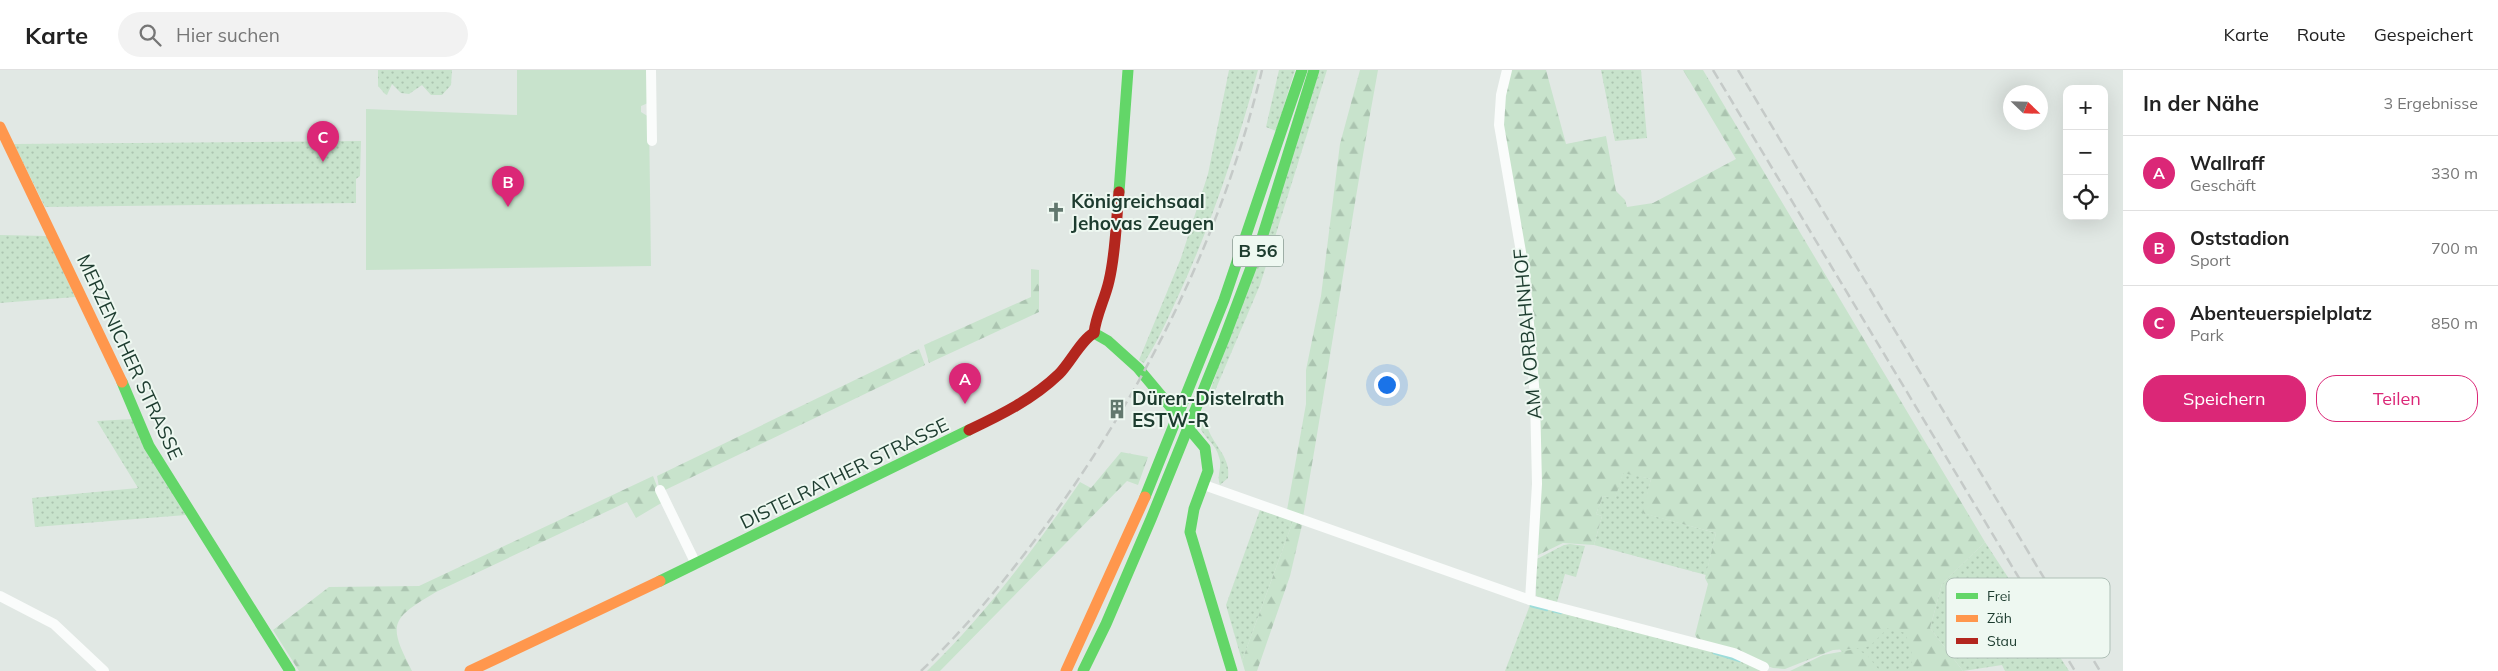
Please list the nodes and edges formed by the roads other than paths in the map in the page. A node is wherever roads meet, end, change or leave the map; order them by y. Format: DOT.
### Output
graph roads {
  1 [pos="651,70"];
  2 [pos="1128,70"];
  3 [pos="1302,70"];
  4 [pos="1314,70"];
  5 [pos="1507,70"];
  6 [pos="0,127"];
  7 [pos="652,141"];
  8 [pos="1094,333"];
  9 [pos="1179,417"];
  10 [pos="1188,428"];
  11 [pos="1204,486"];
  12 [pos="660,490"];
  13 [pos="696,564"];
  14 [pos="0,596"];
  15 [pos="1530,600"];
  16 [pos="1764,667"];
  17 [pos="104,671"];
  18 [pos="290,671"];
  19 [pos="470,671"];
  20 [pos="1066,671"];
  21 [pos="1083,671"];
  22 [pos="1232,671"];
  1 -- 7 [label="street"];
  2 -- 8 [label="street"];
  3 -- 9 [label="street, B 56"];
  4 -- 10 [label="street, B 56"];
  5 -- 15 [label="street, AM VORBAHNHOF"];
  6 -- 18 [label="street, MERZENICHER STRASSE"];
  8 -- 9 [label="street"];
  8 -- 13 [label="street, DISTELRATHER STRASSE"];
  9 -- 10 [label="street"];
  9 -- 20 [label="street, B 56"];
  10 -- 11 [label="street"];
  10 -- 21 [label="street, B 56"];
  11 -- 15 [label="street"];
  11 -- 22 [label="street"];
  12 -- 13 [label="street"];
  13 -- 19 [label="street, DISTELRATHER STRASSE"];
  14 -- 17 [label="street"];
  15 -- 16 [label="street"];
}
